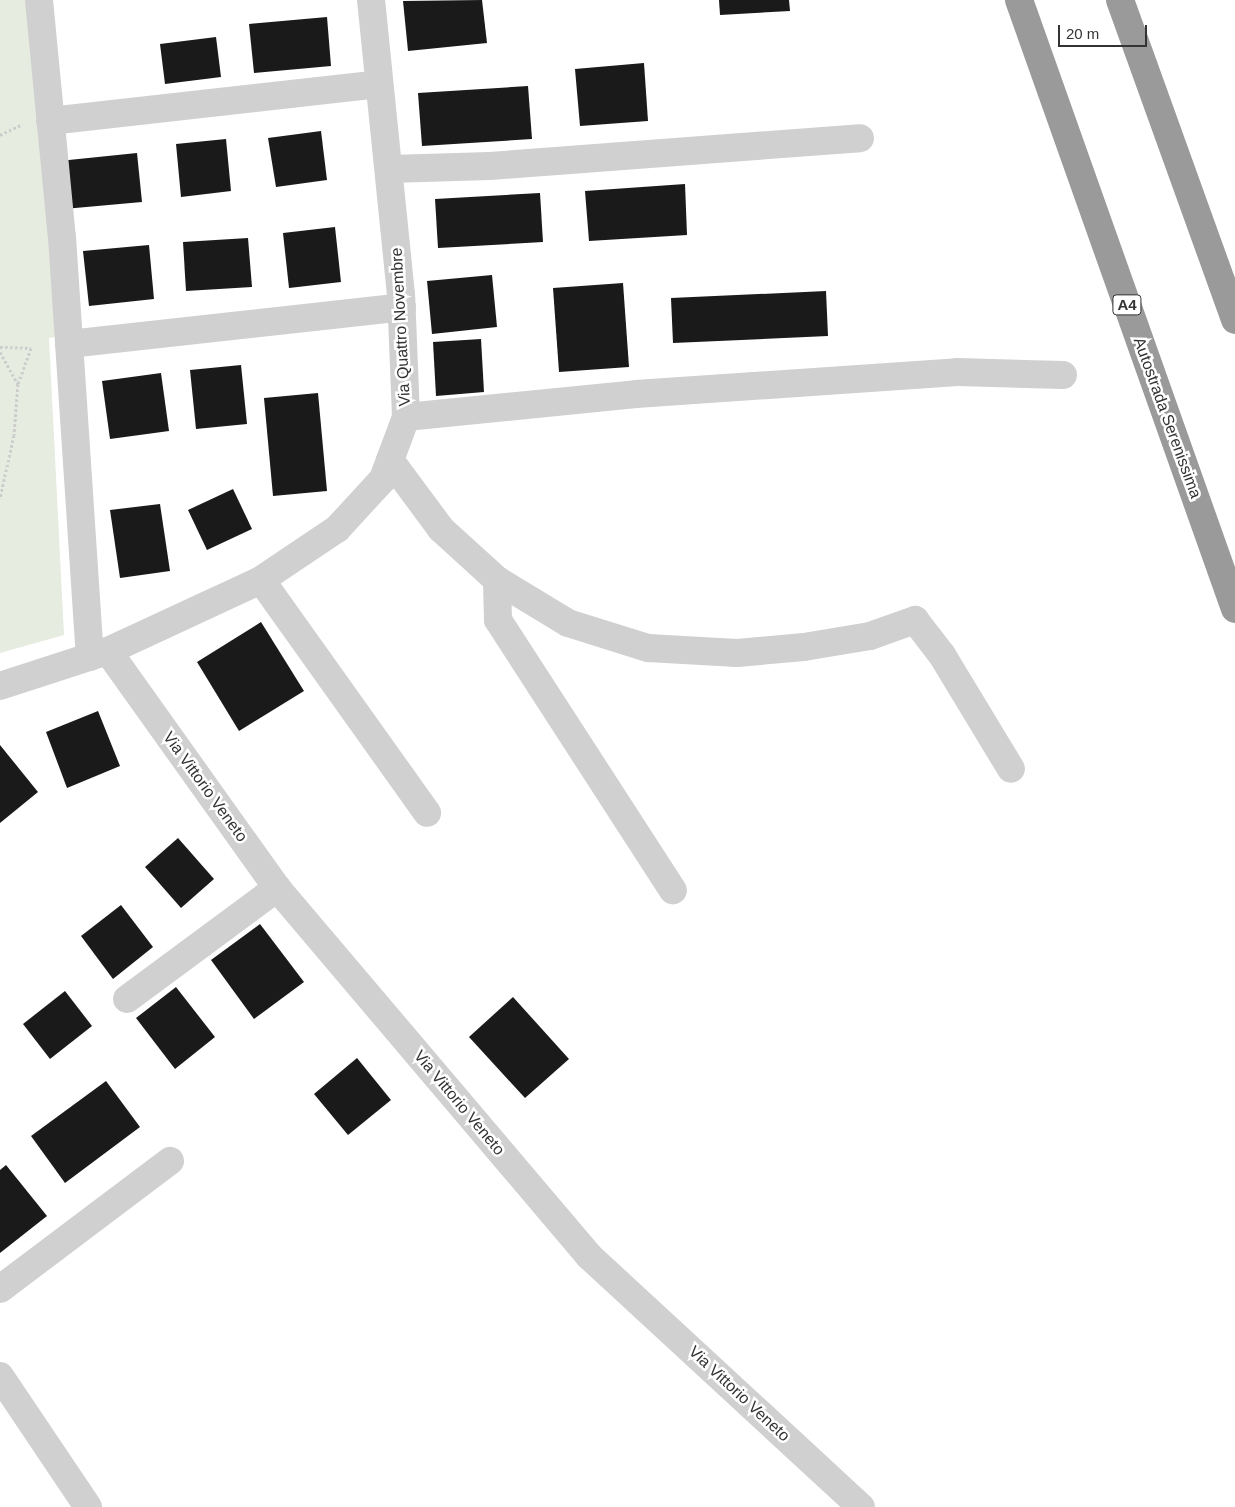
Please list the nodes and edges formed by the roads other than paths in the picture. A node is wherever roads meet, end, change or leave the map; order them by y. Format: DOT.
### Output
graph roads {
  1 [pos="38,0"];
  2 [pos="371,0"];
  3 [pos="1019,0"];
  4 [pos="1120,0"];
  5 [pos="379,84"];
  6 [pos="50,122"];
  7 [pos="860,138"];
  8 [pos="389,170"];
  9 [pos="402,307"];
  10 [pos="1235,320"];
  11 [pos="69,344"];
  12 [pos="1063,375"];
  13 [pos="406,417"];
  14 [pos="390,460"];
  15 [pos="260,580"];
  16 [pos="496,580"];
  17 [pos="1235,609"];
  18 [pos="99,654"];
  19 [pos="0,686"];
  20 [pos="1010,769"];
  21 [pos="427,813"];
  22 [pos="277,888"];
  23 [pos="673,890"];
  24 [pos="127,999"];
  25 [pos="170,1160"];
  26 [pos="0,1289"];
  27 [pos="0,1376"];
  28 [pos="88,1507"];
  29 [pos="861,1507"];
  1 -- 6 [label="street"];
  2 -- 5 [label="street, Via Quattro Novembre"];
  3 -- 17 [label="highway, Autostrada Serenissima / A4"];
  4 -- 10 [label="highway"];
  5 -- 6 [label="street"];
  5 -- 8 [label="street, Via Quattro Novembre"];
  6 -- 11 [label="street"];
  7 -- 8 [label="street"];
  8 -- 9 [label="street, Via Quattro Novembre"];
  9 -- 11 [label="street"];
  9 -- 13 [label="street, Via Quattro Novembre"];
  11 -- 18 [label="street"];
  12 -- 13 [label="street"];
  13 -- 14 [label="street, Via Quattro Novembre"];
  14 -- 15 [label="street, Via Quattro Novembre"];
  14 -- 16 [label="street"];
  15 -- 18 [label="street, Via Quattro Novembre"];
  15 -- 21 [label="street"];
  16 -- 20 [label="street"];
  16 -- 23 [label="street"];
  18 -- 19 [label="street, Via Quattro Novembre"];
  18 -- 22 [label="street, Via Vittorio Veneto"];
  22 -- 24 [label="street"];
  22 -- 29 [label="street, Via Vittorio Veneto"];
  25 -- 26 [label="street"];
  27 -- 28 [label="street"];
}
